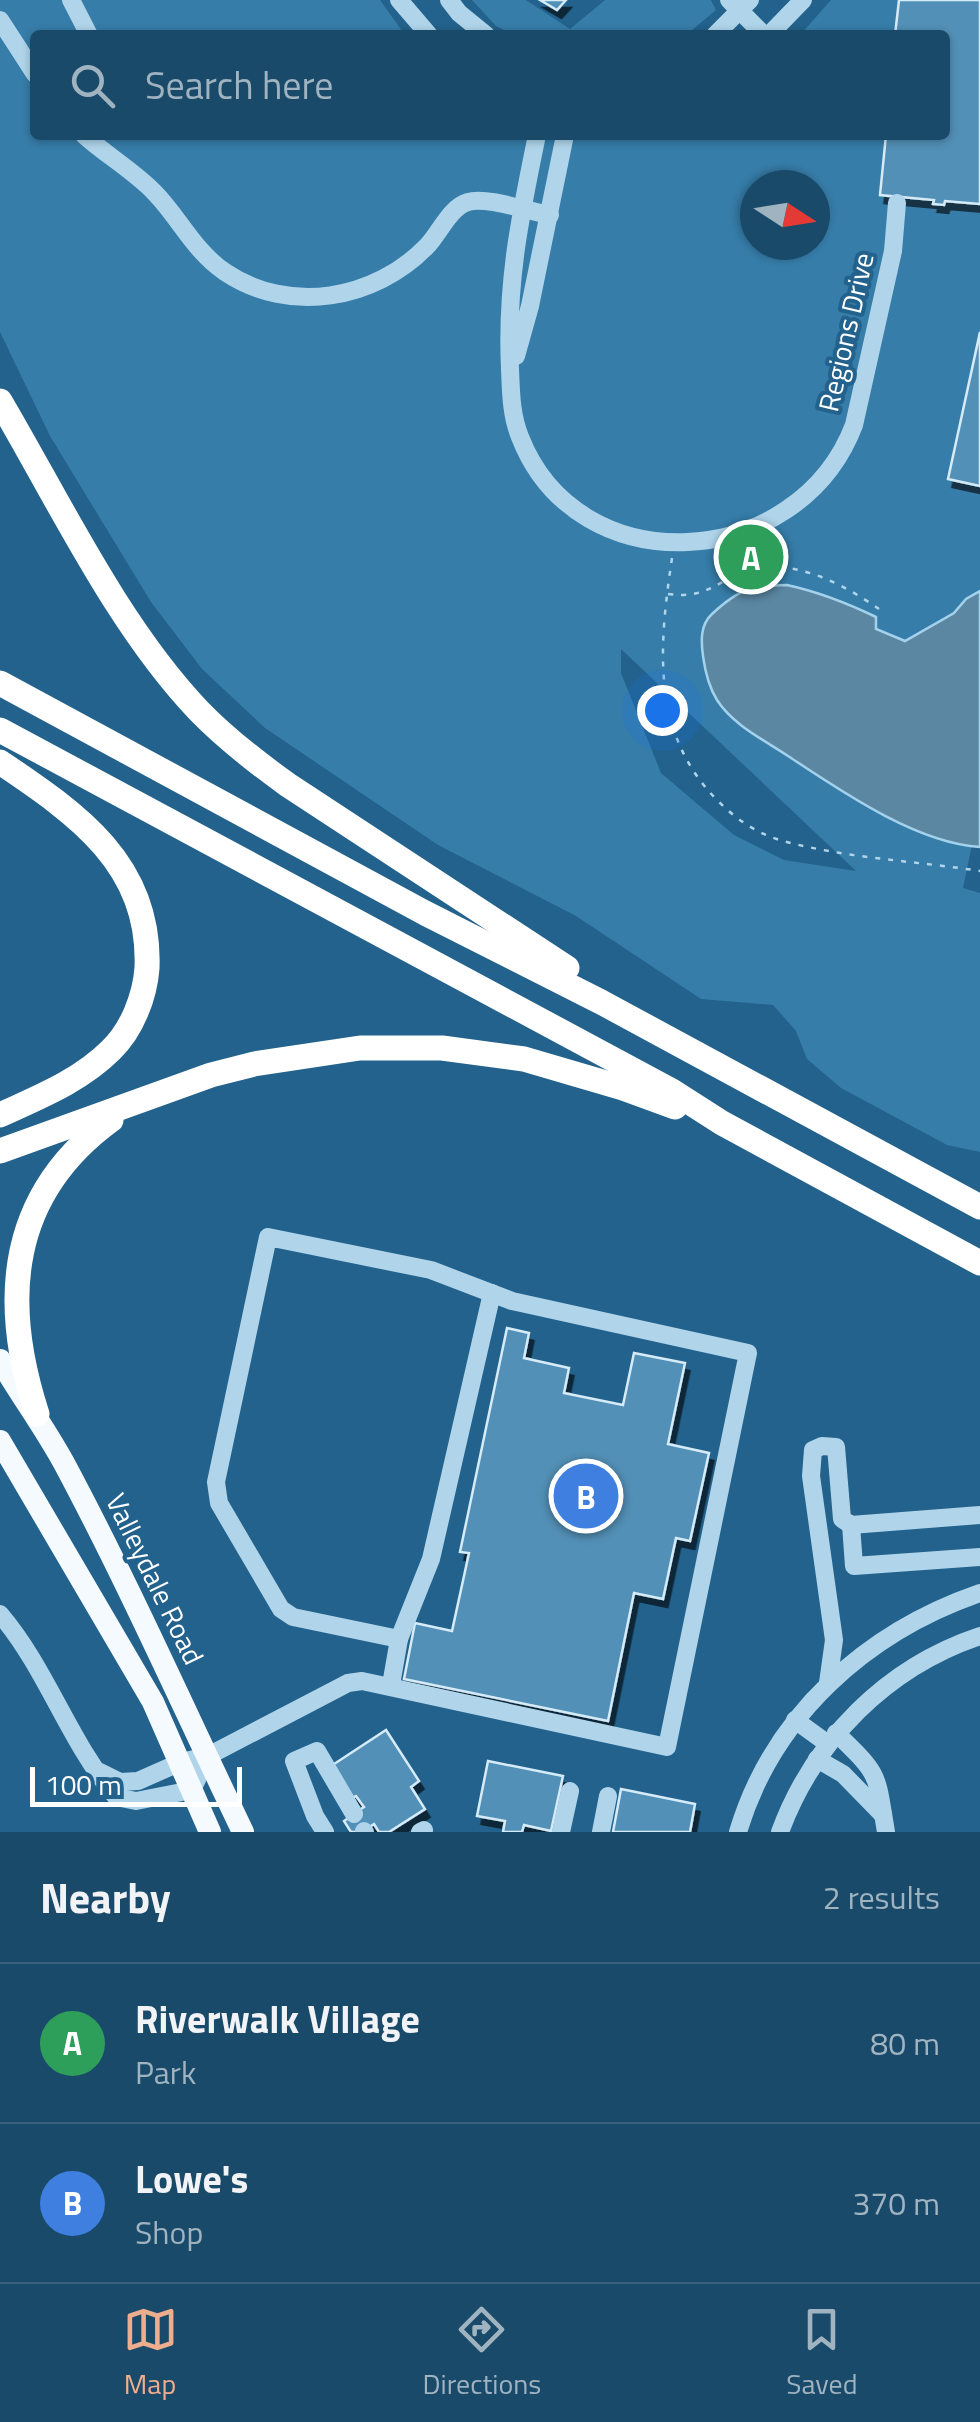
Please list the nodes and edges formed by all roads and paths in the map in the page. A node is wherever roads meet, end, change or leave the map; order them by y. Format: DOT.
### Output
graph roads {
  1 [pos="71,0"];
  2 [pos="399,0"];
  3 [pos="448,0"];
  4 [pos="803,0"];
  5 [pos="739,4"];
  6 [pos="0,20"];
  7 [pos="86,30"];
  8 [pos="425,30"];
  9 [pos="479,30"];
  10 [pos="718,30"];
  11 [pos="762,30"];
  12 [pos="771,30"];
  13 [pos="30,66"];
  14 [pos="90,140"];
  15 [pos="536,140"];
  16 [pos="565,140"];
  17 [pos="897,203"];
  18 [pos="521,210"];
  19 [pos="550,215"];
  20 [pos="511,396"];
  21 [pos="0,401"];
  22 [pos="675,542"];
  23 [pos="667,594"];
  24 [pos="879,608"];
  25 [pos="0,683"];
  26 [pos="0,730"];
  27 [pos="0,762"];
  28 [pos="980,870"];
  29 [pos="652,1030"];
  30 [pos="127,1106"];
  31 [pos="0,1115"];
  32 [pos="722,1123"];
  33 [pos="0,1151"];
  34 [pos="980,1207"];
  35 [pos="980,1263"];
  36 [pos="492,1293"];
  37 [pos="0,1360"];
  38 [pos="37,1414"];
  39 [pos="0,1440"];
  40 [pos="980,1515"];
  41 [pos="851,1525"];
  42 [pos="980,1557"];
  43 [pos="980,1593"];
  44 [pos="0,1614"];
  45 [pos="980,1636"];
  46 [pos="399,1640"];
  47 [pos="834,1640"];
  48 [pos="864,1652"];
  49 [pos="382,1683"];
  50 [pos="828,1683"];
  51 [pos="796,1720"];
  52 [pos="827,1745"];
  53 [pos="208,1756"];
  54 [pos="180,1762"];
  55 [pos="100,1772"];
  56 [pos="192,1790"];
  57 [pos="570,1791"];
  58 [pos="608,1796"];
  59 [pos="354,1814"];
  60 [pos="885,1824"];
  61 [pos="210,1832"];
  62 [pos="243,1832"];
  63 [pos="325,1832"];
  64 [pos="560,1832"];
  65 [pos="601,1832"];
  66 [pos="738,1832"];
  67 [pos="780,1832"];
  1 -- 7 [label="street"];
  2 -- 8 [label="street"];
  3 -- 9 [label="street"];
  4 -- 12 [label="street"];
  5 -- 10 [label="street"];
  5 -- 11 [label="street"];
  6 -- 13 [label="street"];
  14 -- 18 [label="street"];
  15 -- 18 [label="street, Regions Drive"];
  16 -- 19 [label="street, Regions Drive"];
  17 -- 22 [label="street, Regions Drive"];
  18 -- 19 [label="street"];
  18 -- 20 [label="street, Regions Drive"];
  19 -- 20 [label="street, Regions Drive"];
  20 -- 22 [label="street, Regions Drive"];
  21 -- 29 [label="highway"];
  22 -- 23 [label="path"];
  23 -- 24 [label="path"];
  23 -- 28 [label="path"];
  25 -- 29 [label="highway"];
  26 -- 32 [label="highway"];
  27 -- 31 [label="highway"];
  29 -- 34 [label="highway"];
  30 -- 32 [label="highway"];
  30 -- 33 [label="highway"];
  30 -- 38 [label="highway"];
  32 -- 35 [label="highway"];
  36 -- 46 [label="street"];
  36 -- 46 [label="street"];
  36 -- 49 [label="street"];
  37 -- 38 [label="main road, Valleydale Road"];
  38 -- 53 [label="main road, Valleydale Road"];
  39 -- 54 [label="main road, Valleydale Road"];
  40 -- 41 [label="street"];
  41 -- 42 [label="street"];
  41 -- 47 [label="street"];
  43 -- 48 [label="street"];
  44 -- 55 [label="street"];
  45 -- 52 [label="street"];
  46 -- 49 [label="street"];
  47 -- 48 [label="street"];
  47 -- 50 [label="street"];
  48 -- 50 [label="street"];
  49 -- 53 [label="street"];
  50 -- 51 [label="street"];
  51 -- 52 [label="street"];
  51 -- 66 [label="street"];
  52 -- 60 [label="street"];
  52 -- 60 [label="street"];
  52 -- 67 [label="street"];
  53 -- 54 [label="street"];
  53 -- 56 [label="street"];
  53 -- 62 [label="main road, Valleydale Road"];
  54 -- 55 [label="street"];
  54 -- 56 [label="main road, Valleydale Road"];
  55 -- 56 [label="street"];
  56 -- 61 [label="main road, Valleydale Road"];
  57 -- 64 [label="street"];
  58 -- 65 [label="street"];
  59 -- 63 [label="street"];
}
